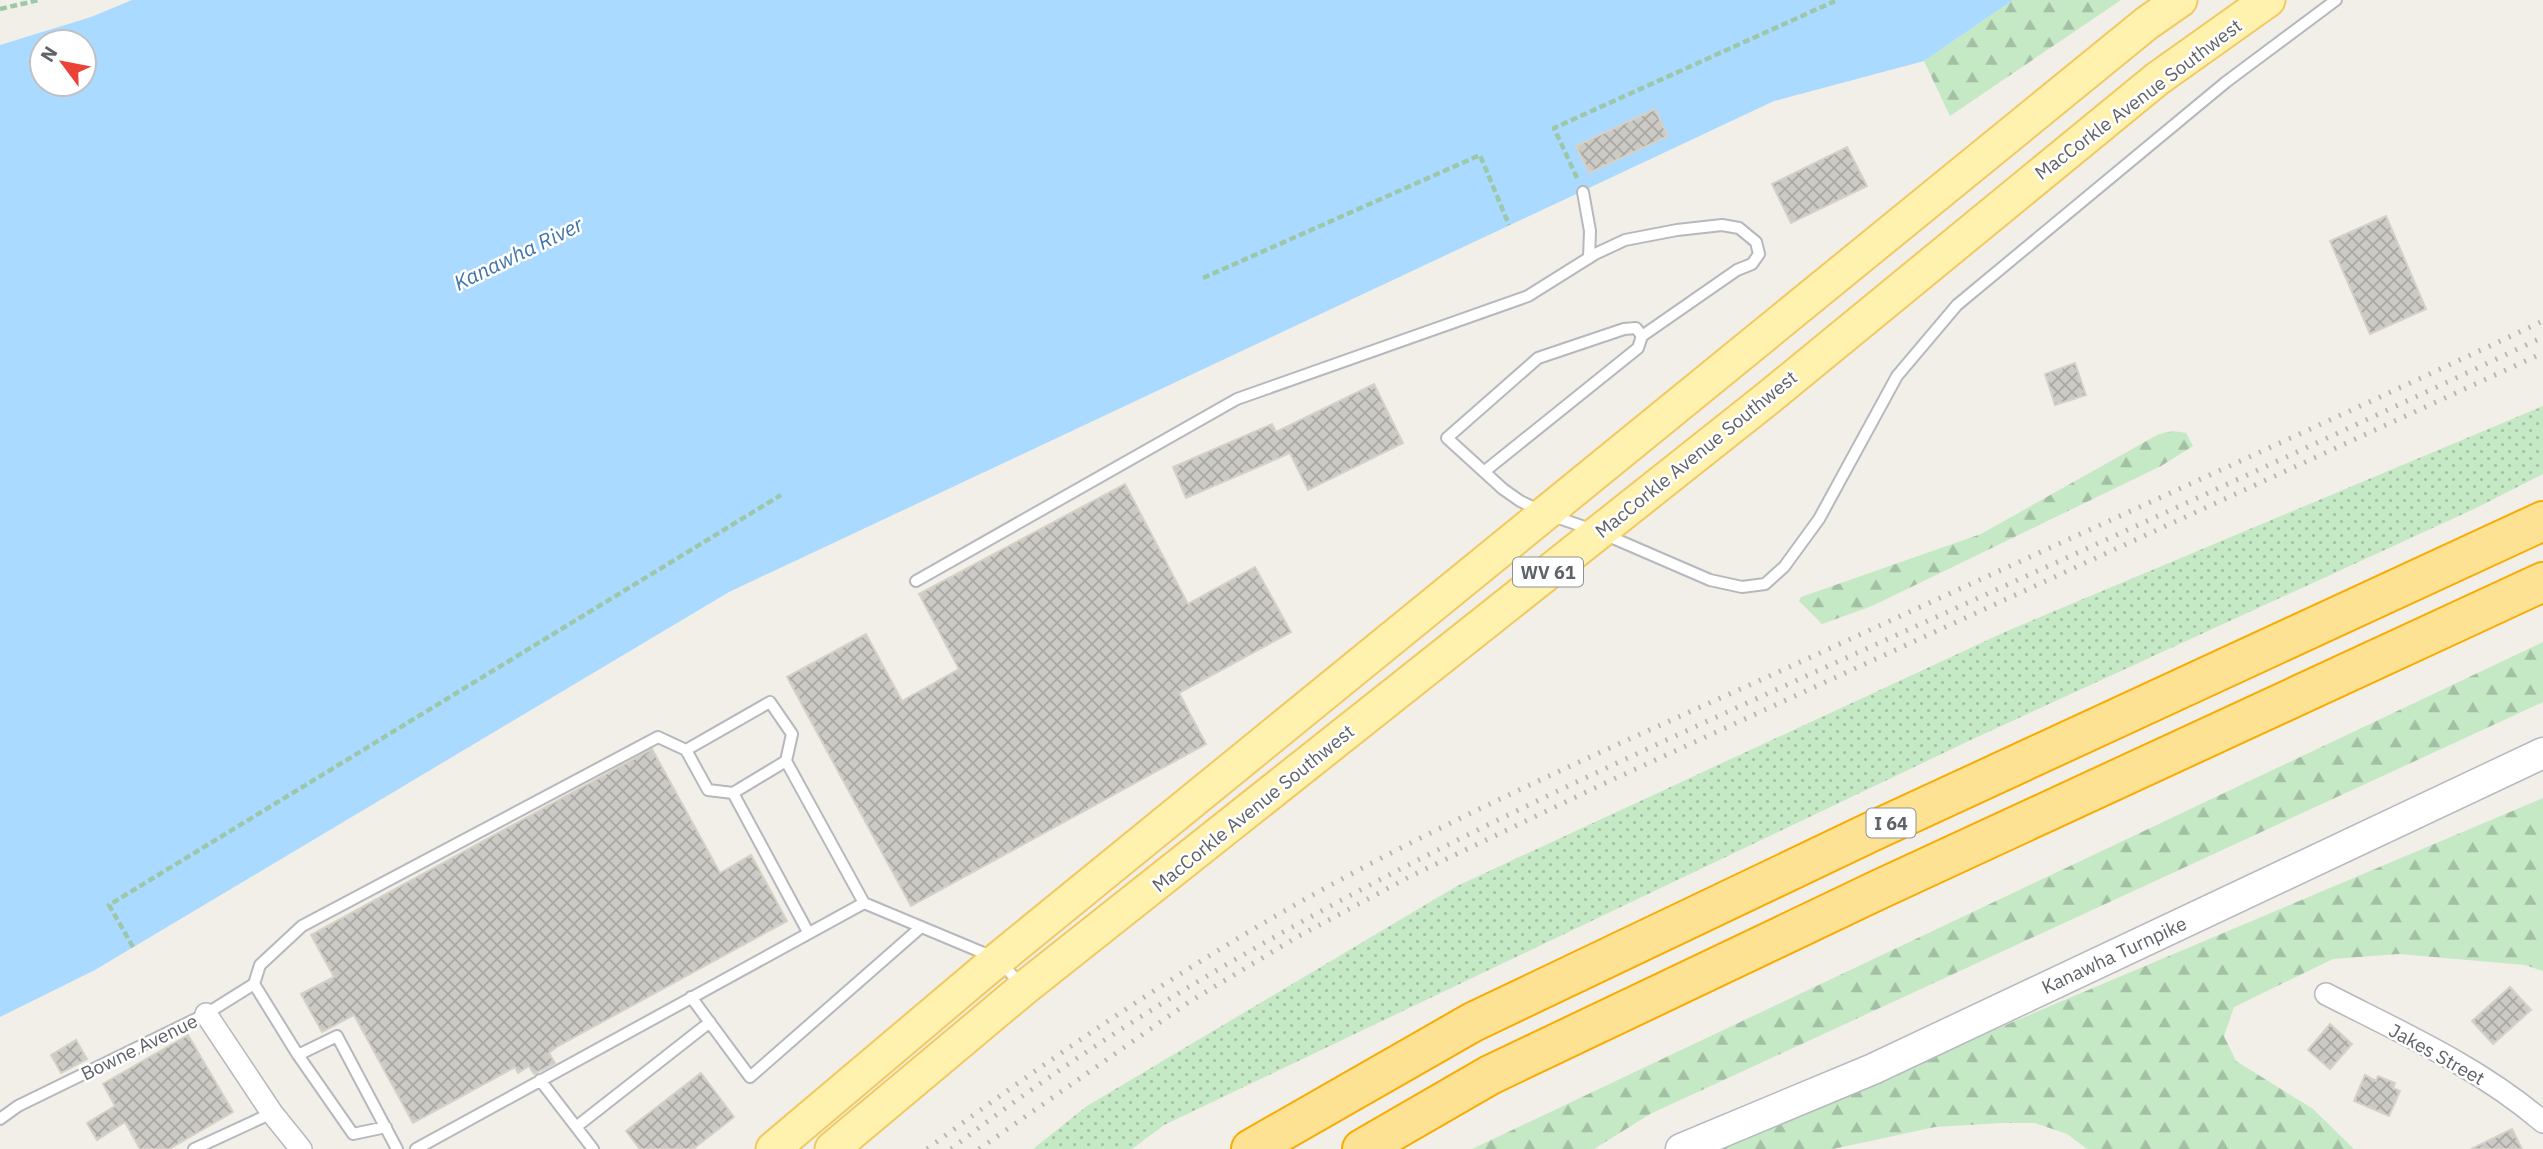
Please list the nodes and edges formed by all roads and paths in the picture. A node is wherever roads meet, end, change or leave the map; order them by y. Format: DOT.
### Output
graph roads {
  1 [pos="39,0"];
  2 [pos="2180,0"];
  3 [pos="2268,0"];
  4 [pos="2336,0"];
  5 [pos="1835,1"];
  6 [pos="0,9"];
  7 [pos="1583,192"];
  8 [pos="1509,225"];
  9 [pos="1589,258"];
  10 [pos="1203,278"];
  11 [pos="1642,336"];
  12 [pos="1485,471"];
  13 [pos="781,495"];
  14 [pos="1546,514"];
  15 [pos="2543,521"];
  16 [pos="1599,532"];
  17 [pos="916,581"];
  18 [pos="2543,582"];
  19 [pos="686,750"];
  20 [pos="2543,752"];
  21 [pos="786,761"];
  22 [pos="733,793"];
  23 [pos="864,903"];
  24 [pos="920,928"];
  25 [pos="808,932"];
  26 [pos="133,947"];
  27 [pos="998,960"];
  28 [pos="254,984"];
  29 [pos="1023,989"];
  30 [pos="2326,994"];
  31 [pos="691,997"];
  32 [pos="206,1014"];
  33 [pos="710,1023"];
  34 [pos="299,1055"];
  35 [pos="540,1080"];
  36 [pos="272,1113"];
  37 [pos="0,1119"];
  38 [pos="2543,1122"];
  39 [pos="386,1127"];
  40 [pos="576,1127"];
  41 [pos="194,1149"];
  42 [pos="301,1149"];
  43 [pos="397,1149"];
  44 [pos="416,1149"];
  45 [pos="593,1149"];
  46 [pos="773,1149"];
  47 [pos="832,1149"];
  48 [pos="1251,1149"];
  49 [pos="1362,1149"];
  50 [pos="1681,1149"];
  1 -- 6 [label="path"];
  2 -- 14 [label="main road, WV 61"];
  3 -- 16 [label="main road, MacCorkle Avenue Southwest / WV 61"];
  4 -- 16 [label="lane"];
  5 -- 7 [label="path"];
  7 -- 9 [label="lane"];
  8 -- 10 [label="path"];
  9 -- 11 [label="lane"];
  9 -- 17 [label="lane"];
  11 -- 12 [label="lane"];
  11 -- 12 [label="lane"];
  12 -- 14 [label="lane"];
  13 -- 26 [label="path"];
  14 -- 16 [label="lane"];
  14 -- 27 [label="main road, WV 61"];
  15 -- 48 [label="highway, I 64"];
  16 -- 29 [label="main road, MacCorkle Avenue Southwest / WV 61"];
  18 -- 49 [label="highway"];
  19 -- 21 [label="lane"];
  19 -- 22 [label="lane"];
  19 -- 28 [label="lane"];
  20 -- 50 [label="main road, Kanawha Turnpike"];
  21 -- 22 [label="lane"];
  21 -- 23 [label="lane"];
  22 -- 25 [label="lane"];
  23 -- 24 [label="lane"];
  23 -- 25 [label="lane"];
  24 -- 27 [label="lane"];
  24 -- 33 [label="lane"];
  25 -- 31 [label="lane"];
  27 -- 29 [label="lane"];
  27 -- 46 [label="main road, WV 61"];
  28 -- 32 [label="lane"];
  28 -- 34 [label="lane"];
  29 -- 47 [label="main road, MacCorkle Avenue Southwest / WV 61"];
  30 -- 38 [label="street, Jakes Street"];
  31 -- 33 [label="lane"];
  31 -- 35 [label="lane"];
  32 -- 36 [label="street, Bowne Avenue"];
  32 -- 37 [label="lane, Bowne Avenue"];
  33 -- 40 [label="lane"];
  34 -- 39 [label="lane"];
  34 -- 39 [label="lane"];
  35 -- 40 [label="lane"];
  35 -- 44 [label="lane"];
  36 -- 41 [label="lane"];
  36 -- 42 [label="street, Bowne Avenue"];
  39 -- 43 [label="lane"];
  40 -- 45 [label="lane"];
}
